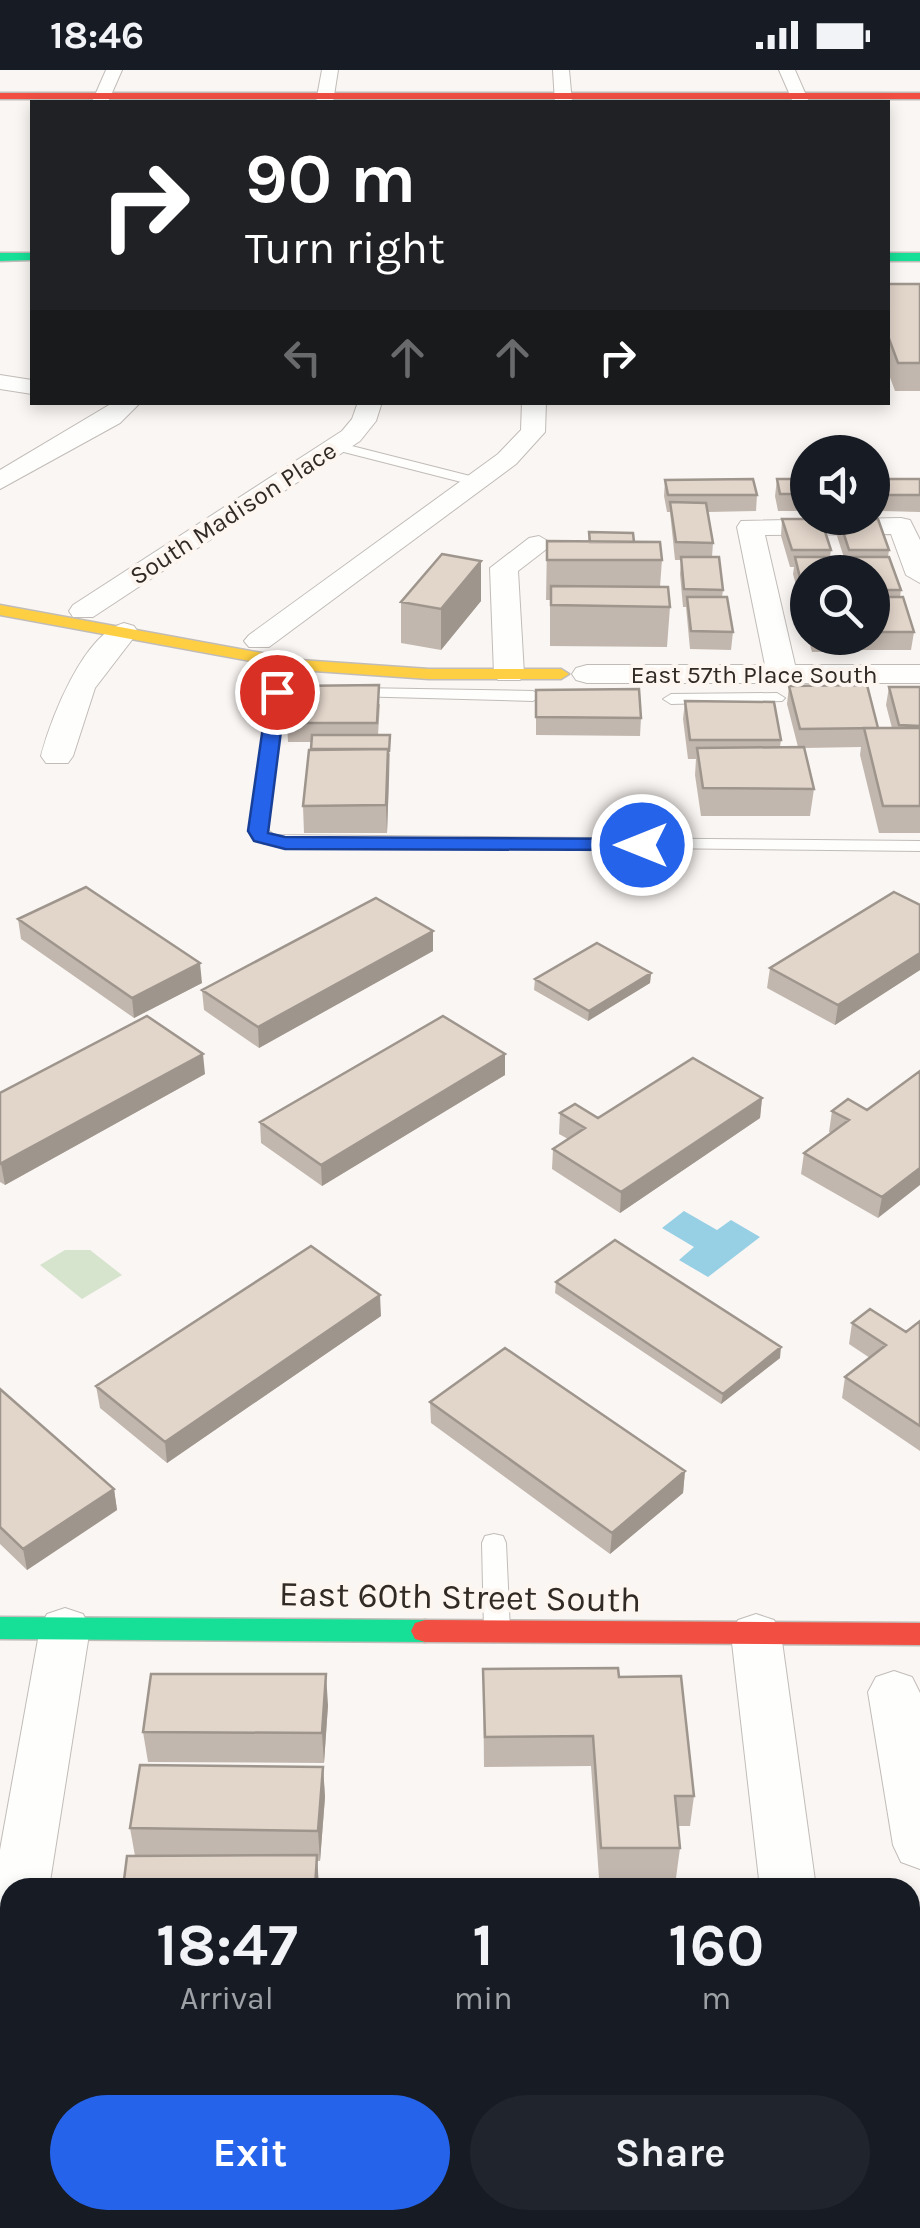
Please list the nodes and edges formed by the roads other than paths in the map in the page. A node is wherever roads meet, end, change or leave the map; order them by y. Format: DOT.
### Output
graph roads {
  1 [pos="114,70"];
  2 [pos="330,70"];
  3 [pos="560,70"];
  4 [pos="787,70"];
  5 [pos="0,96"];
  6 [pos="920,96"];
  7 [pos="101,99"];
  8 [pos="325,99"];
  9 [pos="799,99"];
  10 [pos="564,100"];
  11 [pos="30,256"];
  12 [pos="0,257"];
  13 [pos="890,257"];
  14 [pos="920,257"];
  15 [pos="0,382"];
  16 [pos="30,387"];
  17 [pos="126,405"];
  18 [pos="369,405"];
  19 [pos="534,405"];
  20 [pos="336,446"];
  21 [pos="0,481"];
  22 [pos="477,482"];
  23 [pos="539,544"];
  24 [pos="920,575"];
  25 [pos="0,610"];
  26 [pos="82,611"];
  27 [pos="124,632"];
  28 [pos="259,641"];
  29 [pos="509,674"];
  30 [pos="574,674"];
  31 [pos="920,674"];
  32 [pos="455,684"];
  33 [pos="721,686"];
  34 [pos="780,686"];
  35 [pos="533,696"];
  36 [pos="671,699"];
  37 [pos="57,756"];
  38 [pos="920,846"];
  39 [pos="494,1543"];
  40 [pos="0,1628"];
  41 [pos="65,1628"];
  42 [pos="497,1632"];
  43 [pos="756,1634"];
  44 [pos="920,1634"];
  45 [pos="894,1692"];
  46 [pos="920,1844"];
  47 [pos="23,1878"];
  48 [pos="787,1878"];
  1 -- 7 [label="street"];
  2 -- 8 [label="street"];
  3 -- 10 [label="street"];
  4 -- 9 [label="street"];
  5 -- 7 [label="street"];
  6 -- 9 [label="street"];
  7 -- 8 [label="street"];
  8 -- 10 [label="street"];
  9 -- 10 [label="street"];
  11 -- 12 [label="street"];
  13 -- 14 [label="street"];
  15 -- 16 [label="street"];
  17 -- 21 [label="street"];
  18 -- 20 [label="street, South Madison Place"];
  19 -- 22 [label="street"];
  20 -- 22 [label="lane"];
  20 -- 26 [label="street, South Madison Place"];
  22 -- 28 [label="street"];
  23 -- 29 [label="street"];
  24 -- 34 [label="street"];
  25 -- 27 [label="street, East 57th Place South"];
  27 -- 32 [label="street, East 57th Place South"];
  27 -- 37 [label="street, South Madison Place"];
  29 -- 30 [label="street, East 57th Place South"];
  29 -- 32 [label="street, East 57th Place South"];
  30 -- 33 [label="street, East 57th Place South"];
  31 -- 34 [label="street, East 57th Place South"];
  32 -- 35 [label="lane"];
  32 -- 38 [label="lane"];
  33 -- 34 [label="street, East 57th Place South"];
  33 -- 36 [label="lane"];
  39 -- 42 [label="lane"];
  40 -- 41 [label="street, East 60th Street South"];
  41 -- 42 [label="street, East 60th Street South"];
  41 -- 47 [label="street"];
  42 -- 43 [label="street, East 60th Street South"];
  43 -- 44 [label="street, East 60th Street South"];
  43 -- 48 [label="street"];
  45 -- 46 [label="street"];
}
